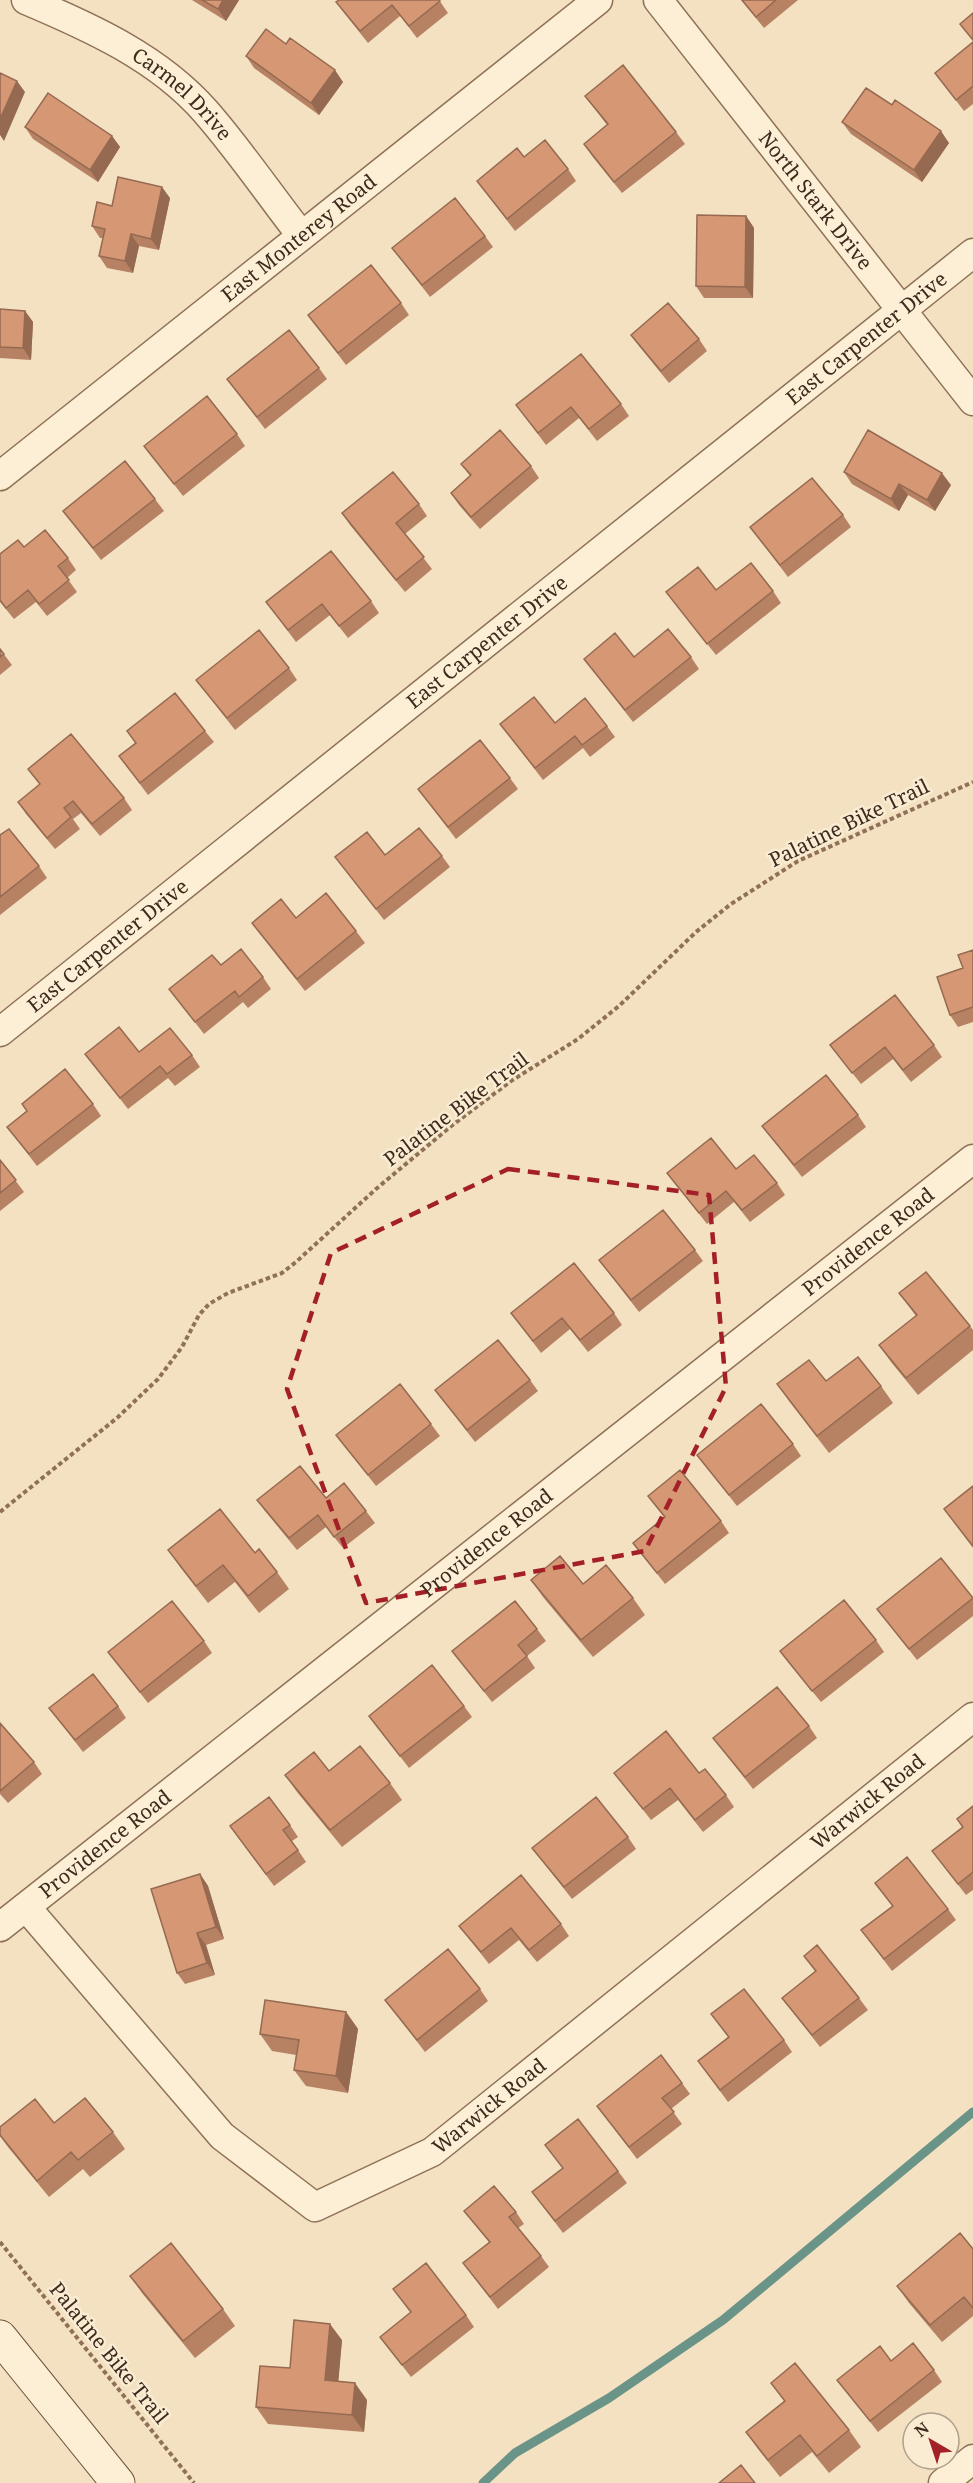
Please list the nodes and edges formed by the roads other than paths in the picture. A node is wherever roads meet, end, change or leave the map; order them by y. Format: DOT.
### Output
graph roads {
  1 [pos="26,0"];
  2 [pos="598,0"];
  3 [pos="658,0"];
  4 [pos="301,235"];
  5 [pos="973,253"];
  6 [pos="901,310"];
  7 [pos="973,401"];
  8 [pos="0,476"];
  9 [pos="0,1032"];
  10 [pos="973,1159"];
  11 [pos="973,1717"];
  12 [pos="26,1906"];
  13 [pos="0,1927"];
  14 [pos="0,2337"];
  15 [pos="973,2459"];
  16 [pos="118,2483"];
  17 [pos="943,2483"];
  1 -- 4 [label="street, Carmel Drive"];
  2 -- 4 [label="street, East Monterey Road"];
  3 -- 6 [label="street, North Stark Drive"];
  4 -- 8 [label="street, East Monterey Road"];
  5 -- 6 [label="street, East Carpenter Drive"];
  6 -- 7 [label="street, North Stark Drive"];
  6 -- 9 [label="street, East Carpenter Drive"];
  10 -- 12 [label="street, Providence Road"];
  11 -- 12 [label="street, Warwick Road"];
  12 -- 13 [label="street, Providence Road"];
  14 -- 16 [label="main road"];
  15 -- 17 [label="street"];
}
